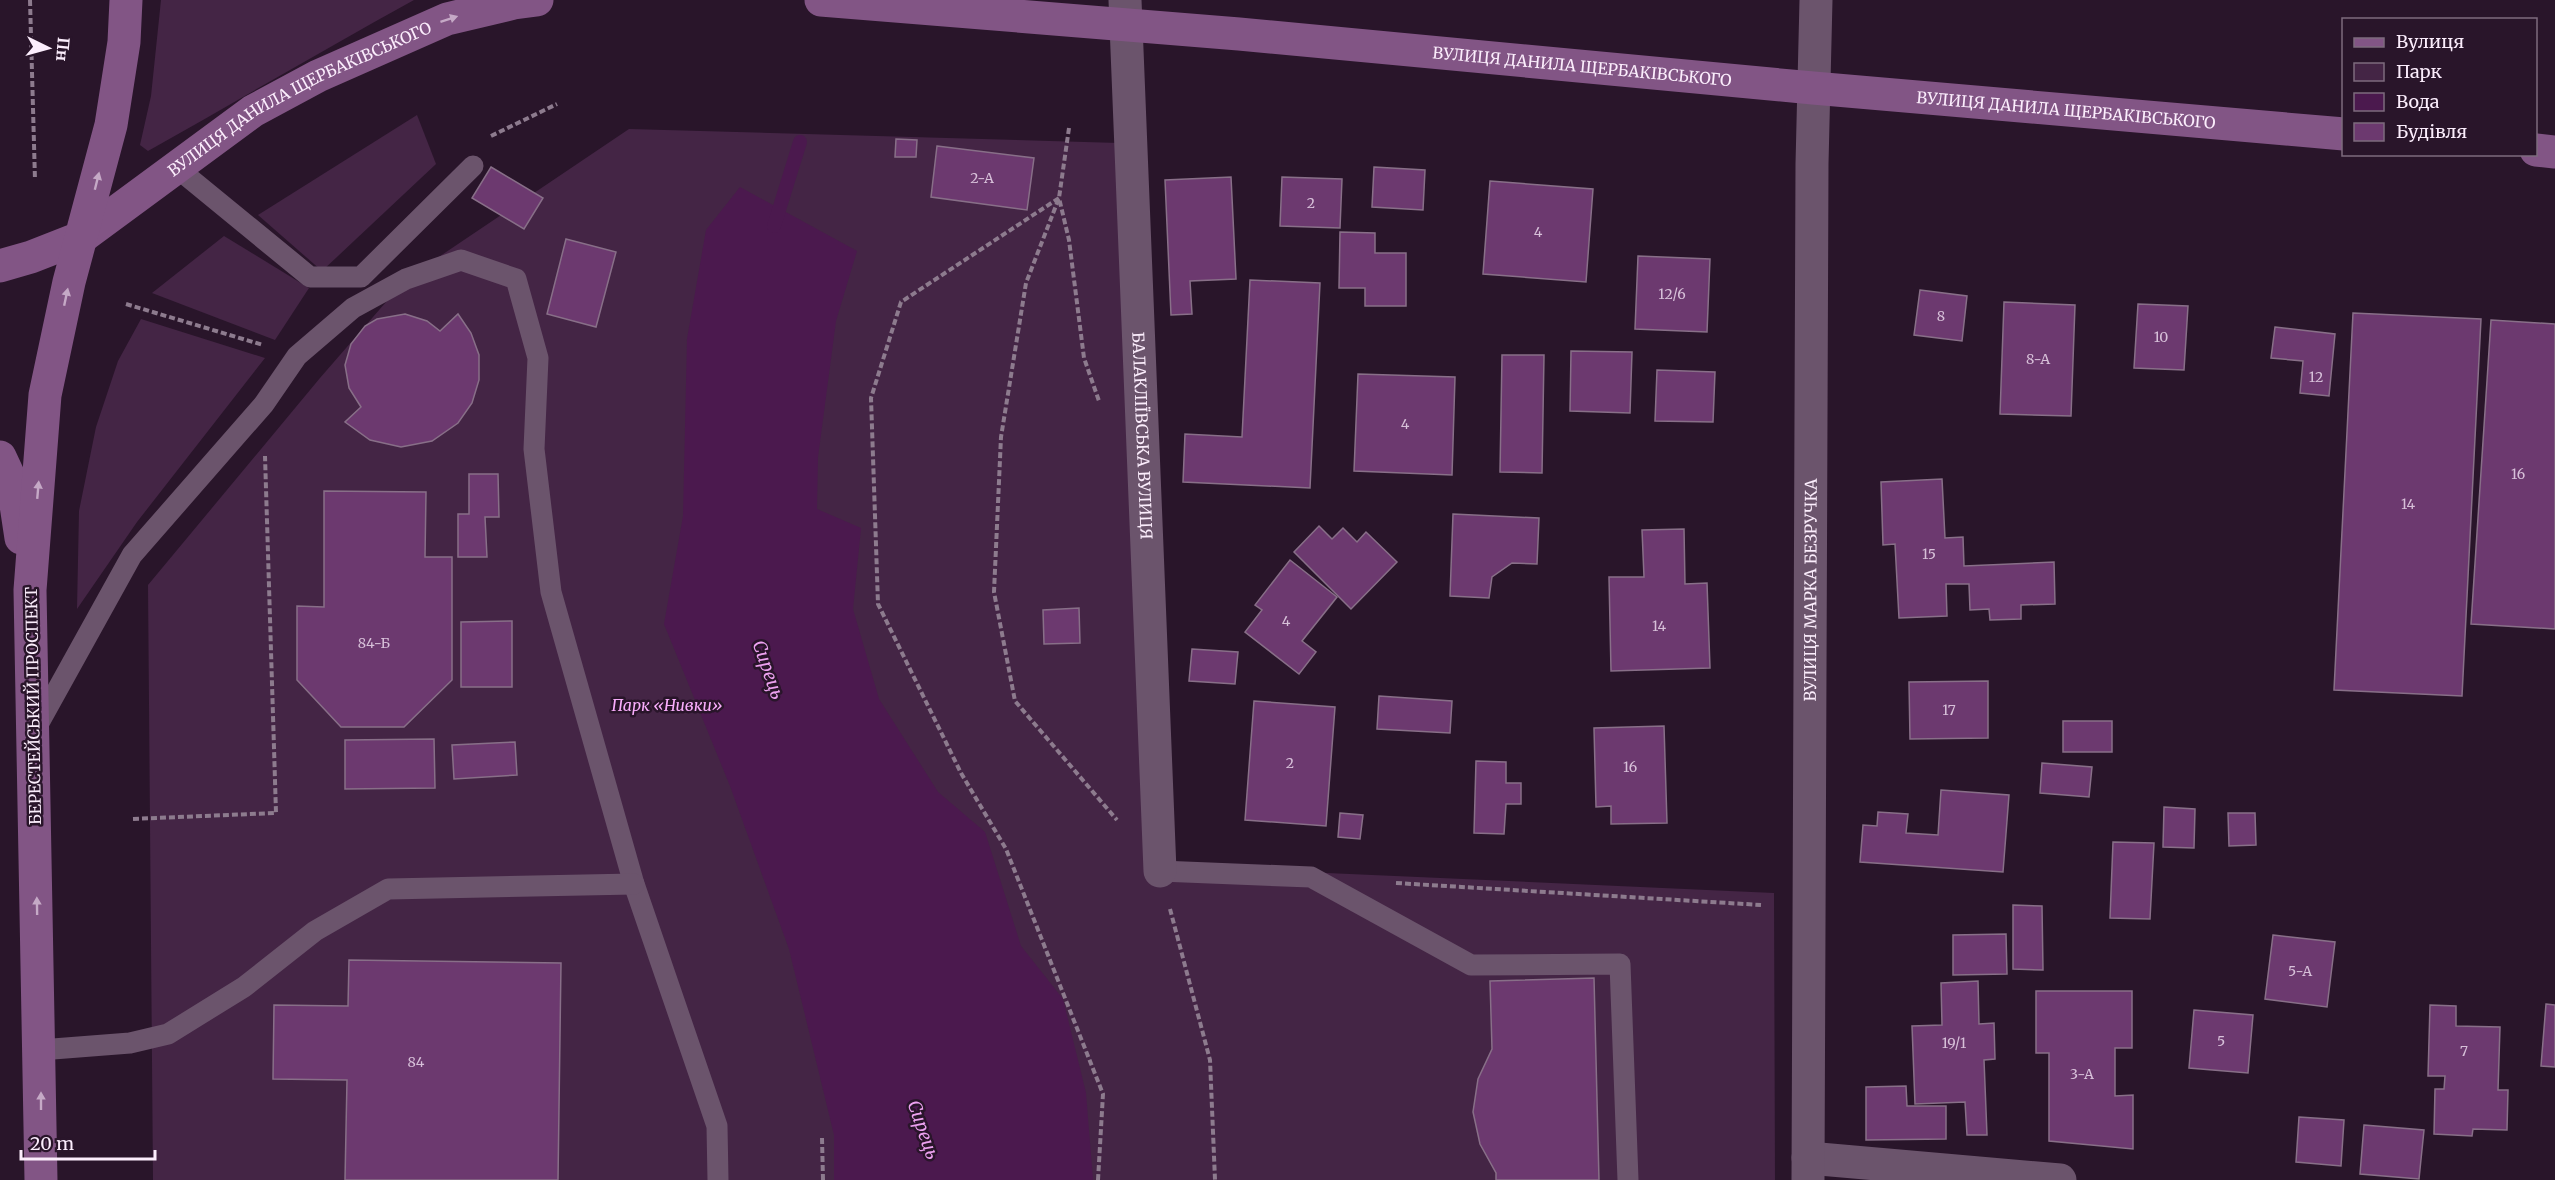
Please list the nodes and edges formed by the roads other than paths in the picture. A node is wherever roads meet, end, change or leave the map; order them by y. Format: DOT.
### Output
graph roads {
  1 [pos="126,0"];
  2 [pos="537,0"];
  3 [pos="821,0"];
  4 [pos="1816,0"];
  5 [pos="1125,13"];
  6 [pos="1813,88"];
  7 [pos="2342,134"];
  8 [pos="2537,150"];
  9 [pos="2555,152"];
  10 [pos="473,166"];
  11 [pos="177,168"];
  12 [pos="82,237"];
  13 [pos="0,266"];
  14 [pos="0,457"];
  15 [pos="30,590"];
  16 [pos="33,735"];
  17 [pos="1160,871"];
  18 [pos="634,884"];
  19 [pos="40,1050"];
  20 [pos="1808,1169"];
  21 [pos="1992,1178"];
  22 [pos="42,1180"];
  23 [pos="718,1180"];
  24 [pos="1628,1180"];
  25 [pos="2060,1180"];
  12 -- 1 [label="main road, БЕРЕСТЕЙСЬКИЙ ПРОСПЕКТ, one-way"];
  11 -- 2 [label="main road, ВУЛИЦЯ ДАНИЛА ЩЕРБАКІВСЬКОГО, one-way"];
  3 -- 5 [label="main road, ВУЛИЦЯ ДАНИЛА ЩЕРБАКІВСЬКОГО"];
  4 -- 6 [label="street, ВУЛИЦЯ МАРКА БЕЗРУЧКА"];
  5 -- 6 [label="main road, ВУЛИЦЯ ДАНИЛА ЩЕРБАКІВСЬКОГО"];
  5 -- 17 [label="street, БАЛАКЛІЇВСЬКА ВУЛИЦЯ"];
  6 -- 7 [label="main road, ВУЛИЦЯ ДАНИЛА ЩЕРБАКІВСЬКОГО"];
  6 -- 20 [label="street, ВУЛИЦЯ МАРКА БЕЗРУЧКА"];
  8 -- 9 [label="main road"];
  10 -- 11 [label="lane"];
  11 -- 12 [label="main road, ВУЛИЦЯ ДАНИЛА ЩЕРБАКІВСЬКОГО"];
  12 -- 13 [label="main road, ВУЛИЦЯ ДАНИЛА ЩЕРБАКІВСЬКОГО"];
  15 -- 12 [label="main road, БЕРЕСТЕЙСЬКИЙ ПРОСПЕКТ, one-way"];
  14 -- 15 [label="main road"];
  15 -- 16 [label="main road, БЕРЕСТЕЙСЬКИЙ ПРОСПЕКТ"];
  16 -- 18 [label="lane"];
  19 -- 16 [label="main road, БЕРЕСТЕЙСЬКИЙ ПРОСПЕКТ, one-way"];
  17 -- 24 [label="lane"];
  18 -- 19 [label="lane"];
  18 -- 23 [label="lane"];
  22 -- 19 [label="main road, БЕРЕСТЕЙСЬКИЙ ПРОСПЕКТ, one-way"];
  20 -- 21 [label="street"];
  21 -- 25 [label="street"];
}
